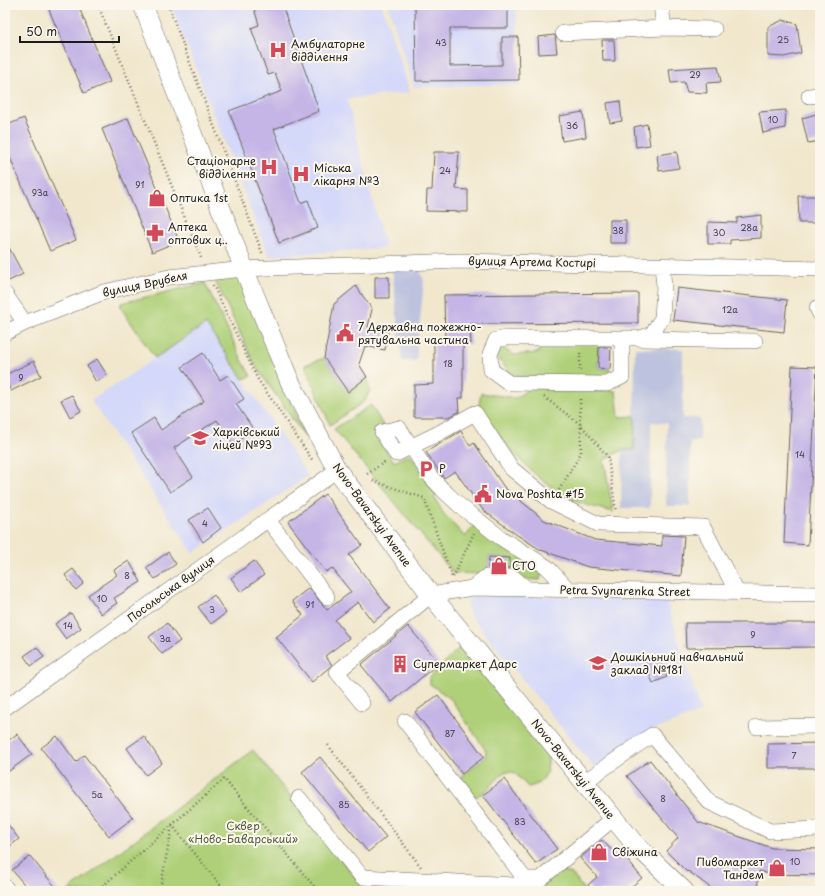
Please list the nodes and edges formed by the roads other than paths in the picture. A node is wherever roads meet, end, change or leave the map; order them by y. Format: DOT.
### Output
graph roads {
  1 [pos="143,5"];
  2 [pos="661,5"];
  3 [pos="664,28"];
  4 [pos="714,29"];
  5 [pos="563,33"];
  6 [pos="662,266"];
  7 [pos="244,269"];
  8 [pos="820,269"];
  9 [pos="5,294"];
  10 [pos="25,323"];
  11 [pos="5,333"];
  12 [pos="622,338"];
  13 [pos="640,338"];
  14 [pos="755,341"];
  15 [pos="410,446"];
  16 [pos="331,474"];
  17 [pos="268,520"];
  18 [pos="569,590"];
  19 [pos="737,592"];
  20 [pos="820,594"];
  21 [pos="431,595"];
  22 [pos="326,597"];
  23 [pos="362,703"];
  24 [pos="5,708"];
  25 [pos="405,721"];
  26 [pos="820,726"];
  27 [pos="757,727"];
  28 [pos="584,782"];
  29 [pos="299,798"];
  30 [pos="614,818"];
  31 [pos="820,829"];
  32 [pos="540,879"];
  33 [pos="5,887"];
  34 [pos="8,891"];
  35 [pos="684,891"];
  1 -- 7 [label="main road, Novo-Bavarskyi Avenue"];
  2 -- 3 [label="street"];
  3 -- 4 [label="street"];
  3 -- 5 [label="street"];
  6 -- 7 [label="street, вулиця Артема Костирі"];
  6 -- 8 [label="street, вулиця Артема Костирі"];
  6 -- 13 [label="street"];
  7 -- 10 [label="street, вулиця Врубеля"];
  7 -- 16 [label="main road, Novo-Bavarskyi Avenue"];
  9 -- 10 [label="street"];
  10 -- 11 [label="street, вулиця Врубеля"];
  12 -- 12 [label="street"];
  12 -- 13 [label="street"];
  13 -- 14 [label="street"];
  15 -- 15 [label="street"];
  15 -- 18 [label="street"];
  15 -- 19 [label="street"];
  16 -- 17 [label="street, Посольська вулиця"];
  16 -- 21 [label="main road, Novo-Bavarskyi Avenue"];
  17 -- 22 [label="street"];
  17 -- 24 [label="street, Посольська вулиця"];
  18 -- 19 [label="street, Petra Svynarenka Street"];
  18 -- 21 [label="street, Petra Svynarenka Street"];
  19 -- 20 [label="street, Petra Svynarenka Street"];
  21 -- 23 [label="street"];
  21 -- 28 [label="main road, Novo-Bavarskyi Avenue"];
  25 -- 32 [label="street"];
  26 -- 27 [label="street"];
  28 -- 30 [label="main road, Novo-Bavarskyi Avenue"];
  28 -- 31 [label="street"];
  29 -- 32 [label="street"];
  30 -- 32 [label="street"];
  30 -- 35 [label="main road, Novo-Bavarskyi Avenue"];
  33 -- 34 [label="street"];
}
